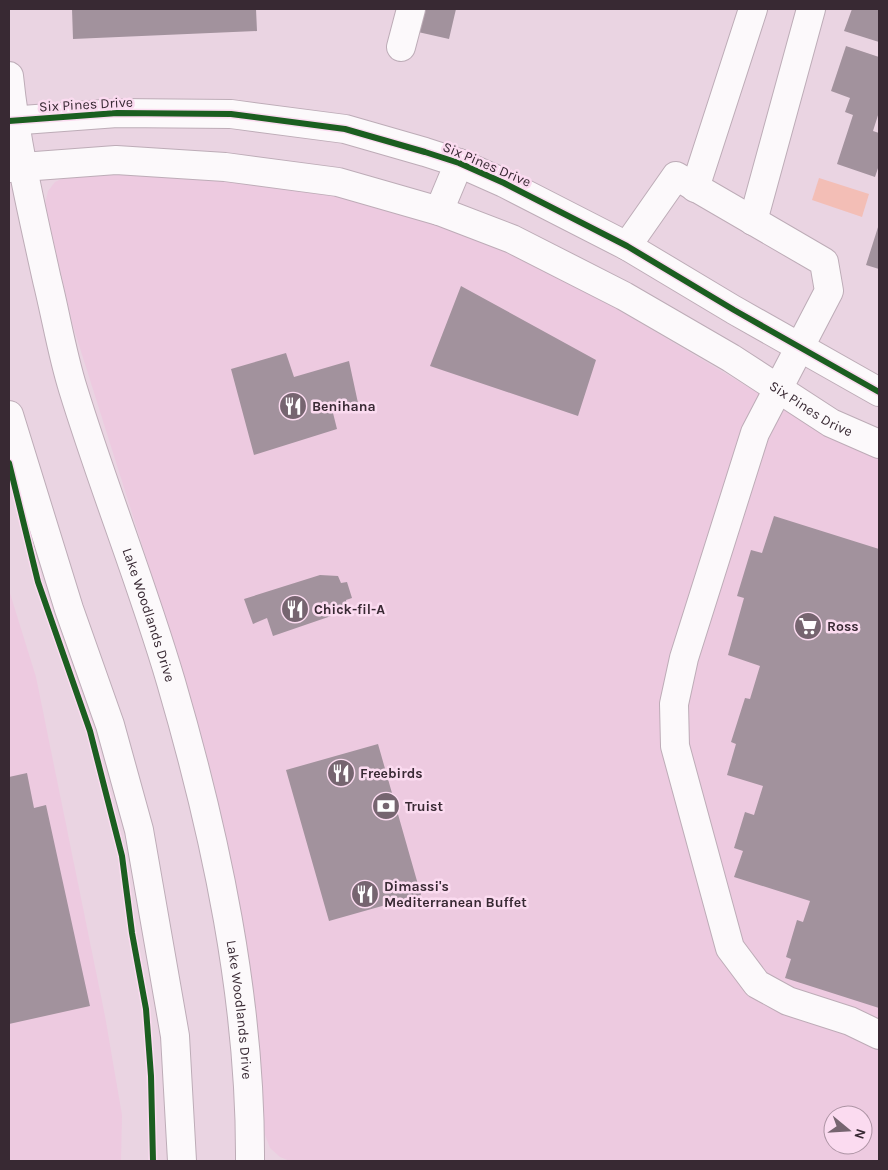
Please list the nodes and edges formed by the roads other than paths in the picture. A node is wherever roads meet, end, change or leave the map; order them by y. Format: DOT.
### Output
graph roads {
  1 [pos="411,9"];
  2 [pos="753,9"];
  3 [pos="811,9"];
  4 [pos="401,47"];
  5 [pos="9,76"];
  6 [pos="11,121"];
  7 [pos="459,162"];
  8 [pos="15,168"];
  9 [pos="695,188"];
  10 [pos="439,211"];
  11 [pos="753,221"];
  12 [pos="627,246"];
  13 [pos="798,347"];
  14 [pos="777,388"];
  15 [pos="879,392"];
  16 [pos="10,423"];
  17 [pos="879,444"];
  18 [pos="879,1035"];
  19 [pos="182,1161"];
  20 [pos="250,1161"];
  1 -- 4 [label="street"];
  2 -- 9 [label="street"];
  3 -- 11 [label="street"];
  5 -- 6 [label="street, Lake Woodlands Drive"];
  6 -- 7 [label="street, Six Pines Drive"];
  6 -- 8 [label="street, Lake Woodlands Drive"];
  7 -- 10 [label="street"];
  7 -- 12 [label="street, Six Pines Drive"];
  8 -- 10 [label="street, Six Pines Drive"];
  8 -- 20 [label="street, Lake Woodlands Drive"];
  9 -- 11 [label="street"];
  9 -- 12 [label="street"];
  10 -- 14 [label="street, Six Pines Drive"];
  11 -- 13 [label="street"];
  12 -- 13 [label="street, Six Pines Drive"];
  13 -- 14 [label="street"];
  13 -- 15 [label="street, Six Pines Drive"];
  14 -- 17 [label="street, Six Pines Drive"];
  14 -- 18 [label="street"];
  16 -- 19 [label="street"];
}
